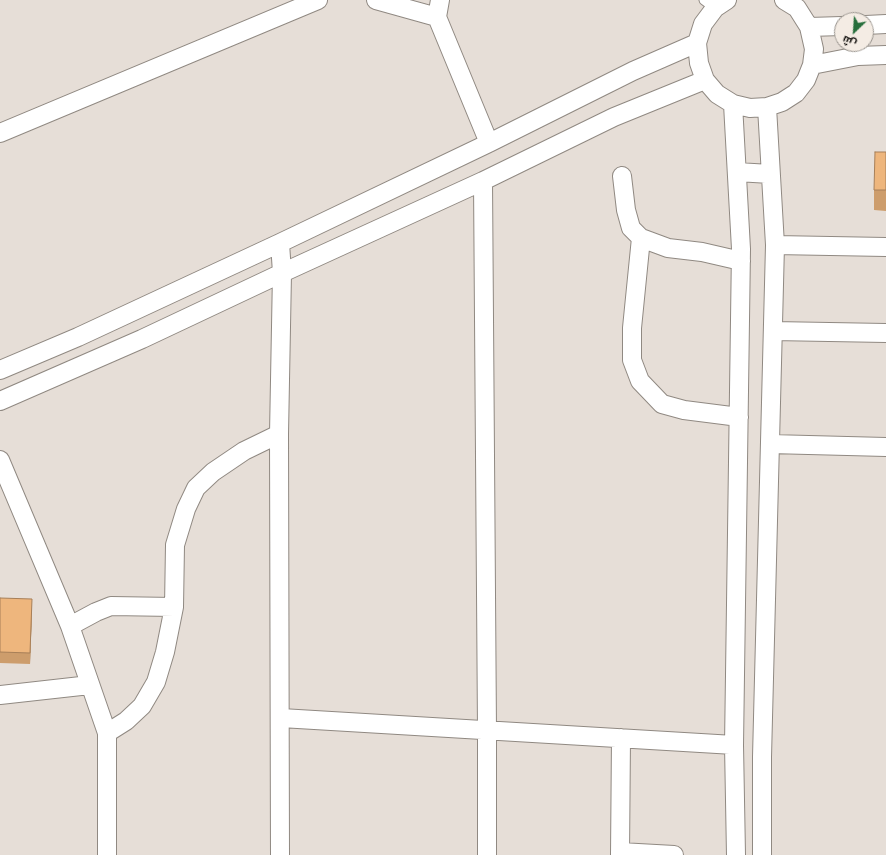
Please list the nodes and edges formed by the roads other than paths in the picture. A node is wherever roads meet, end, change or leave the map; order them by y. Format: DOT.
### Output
graph roads {
  1 [pos="318,0"];
  2 [pos="376,0"];
  3 [pos="784,0"];
  4 [pos="715,3"];
  5 [pos="438,9"];
  6 [pos="886,24"];
  7 [pos="874,25"];
  8 [pos="834,26"];
  9 [pos="810,27"];
  10 [pos="697,43"];
  11 [pos="886,55"];
  12 [pos="812,65"];
  13 [pos="705,80"];
  14 [pos="733,104"];
  15 [pos="767,107"];
  16 [pos="0,133"];
  17 [pos="489,143"];
  18 [pos="737,172"];
  19 [pos="770,174"];
  20 [pos="622,176"];
  21 [pos="483,181"];
  22 [pos="641,238"];
  23 [pos="280,243"];
  24 [pos="775,245"];
  25 [pos="886,247"];
  26 [pos="741,261"];
  27 [pos="282,273"];
  28 [pos="773,331"];
  29 [pos="886,333"];
  30 [pos="0,370"];
  31 [pos="0,401"];
  32 [pos="739,418"];
  33 [pos="280,434"];
  34 [pos="770,444"];
  35 [pos="886,446"];
  36 [pos="0,460"];
  37 [pos="174,608"];
  38 [pos="70,626"];
  39 [pos="90,685"];
  40 [pos="0,695"];
  41 [pos="281,718"];
  42 [pos="487,730"];
  43 [pos="107,733"];
  44 [pos="621,738"];
  45 [pos="734,745"];
  46 [pos="620,854"];
  47 [pos="107,855"];
  48 [pos="280,855"];
  49 [pos="487,855"];
  50 [pos="674,855"];
  51 [pos="736,855"];
  52 [pos="762,855"];
  1 -- 16 [label="street"];
  2 -- 5 [label="street"];
  3 -- 9 [label="street"];
  4 -- 10 [label="street"];
  5 -- 17 [label="street"];
  6 -- 7 [label="street"];
  8 -- 9 [label="street"];
  9 -- 12 [label="street"];
  10 -- 13 [label="street"];
  10 -- 17 [label="street"];
  11 -- 12 [label="street"];
  12 -- 15 [label="street"];
  13 -- 14 [label="street"];
  13 -- 21 [label="street"];
  14 -- 15 [label="street"];
  14 -- 18 [label="street"];
  15 -- 19 [label="street"];
  17 -- 23 [label="street"];
  18 -- 19 [label="street"];
  18 -- 26 [label="street"];
  19 -- 24 [label="street"];
  20 -- 22 [label="street"];
  21 -- 27 [label="street"];
  21 -- 42 [label="street"];
  22 -- 26 [label="street"];
  22 -- 32 [label="street"];
  23 -- 27 [label="street"];
  23 -- 30 [label="street"];
  24 -- 25 [label="street"];
  24 -- 28 [label="street"];
  26 -- 32 [label="street"];
  27 -- 31 [label="street"];
  27 -- 33 [label="street"];
  28 -- 29 [label="street"];
  28 -- 34 [label="street"];
  32 -- 45 [label="street"];
  33 -- 37 [label="street"];
  33 -- 41 [label="street"];
  34 -- 35 [label="street"];
  34 -- 52 [label="street"];
  36 -- 38 [label="street"];
  37 -- 38 [label="street"];
  37 -- 43 [label="street"];
  38 -- 39 [label="street"];
  39 -- 40 [label="street"];
  39 -- 43 [label="street"];
  41 -- 42 [label="street"];
  41 -- 48 [label="street"];
  42 -- 44 [label="street"];
  42 -- 49 [label="street"];
  43 -- 47 [label="street"];
  44 -- 45 [label="street"];
  44 -- 46 [label="street"];
  45 -- 51 [label="street"];
  46 -- 50 [label="street"];
}
